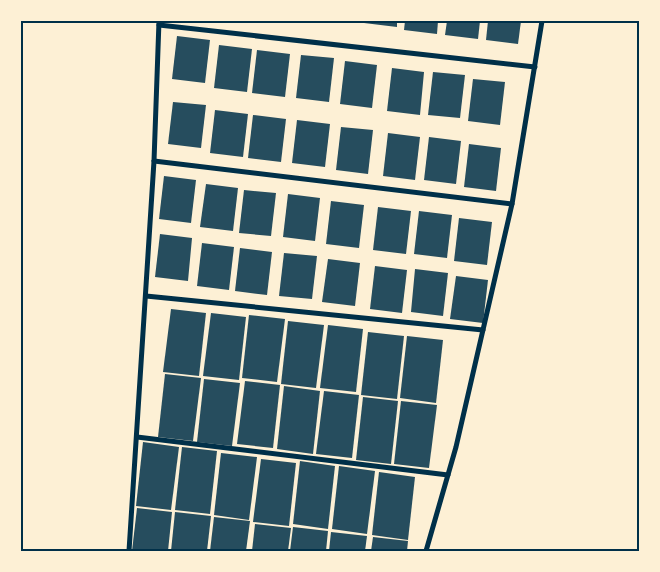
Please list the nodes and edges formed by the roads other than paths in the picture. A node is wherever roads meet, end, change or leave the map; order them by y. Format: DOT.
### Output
graph roads {
  1 [pos="542,21"];
  2 [pos="159,23"];
  3 [pos="534,67"];
  4 [pos="154,161"];
  5 [pos="512,204"];
  6 [pos="146,296"];
  7 [pos="483,330"];
  8 [pos="136,437"];
  9 [pos="448,475"];
  10 [pos="129,551"];
  11 [pos="426,551"];
  1 -- 3 [label="street"];
  2 -- 3 [label="street"];
  2 -- 4 [label="street"];
  3 -- 5 [label="street"];
  4 -- 5 [label="street"];
  4 -- 6 [label="street"];
  5 -- 7 [label="street"];
  6 -- 7 [label="street"];
  6 -- 8 [label="street"];
  7 -- 9 [label="street"];
  8 -- 9 [label="street"];
  8 -- 10 [label="street"];
  9 -- 11 [label="street"];
}
